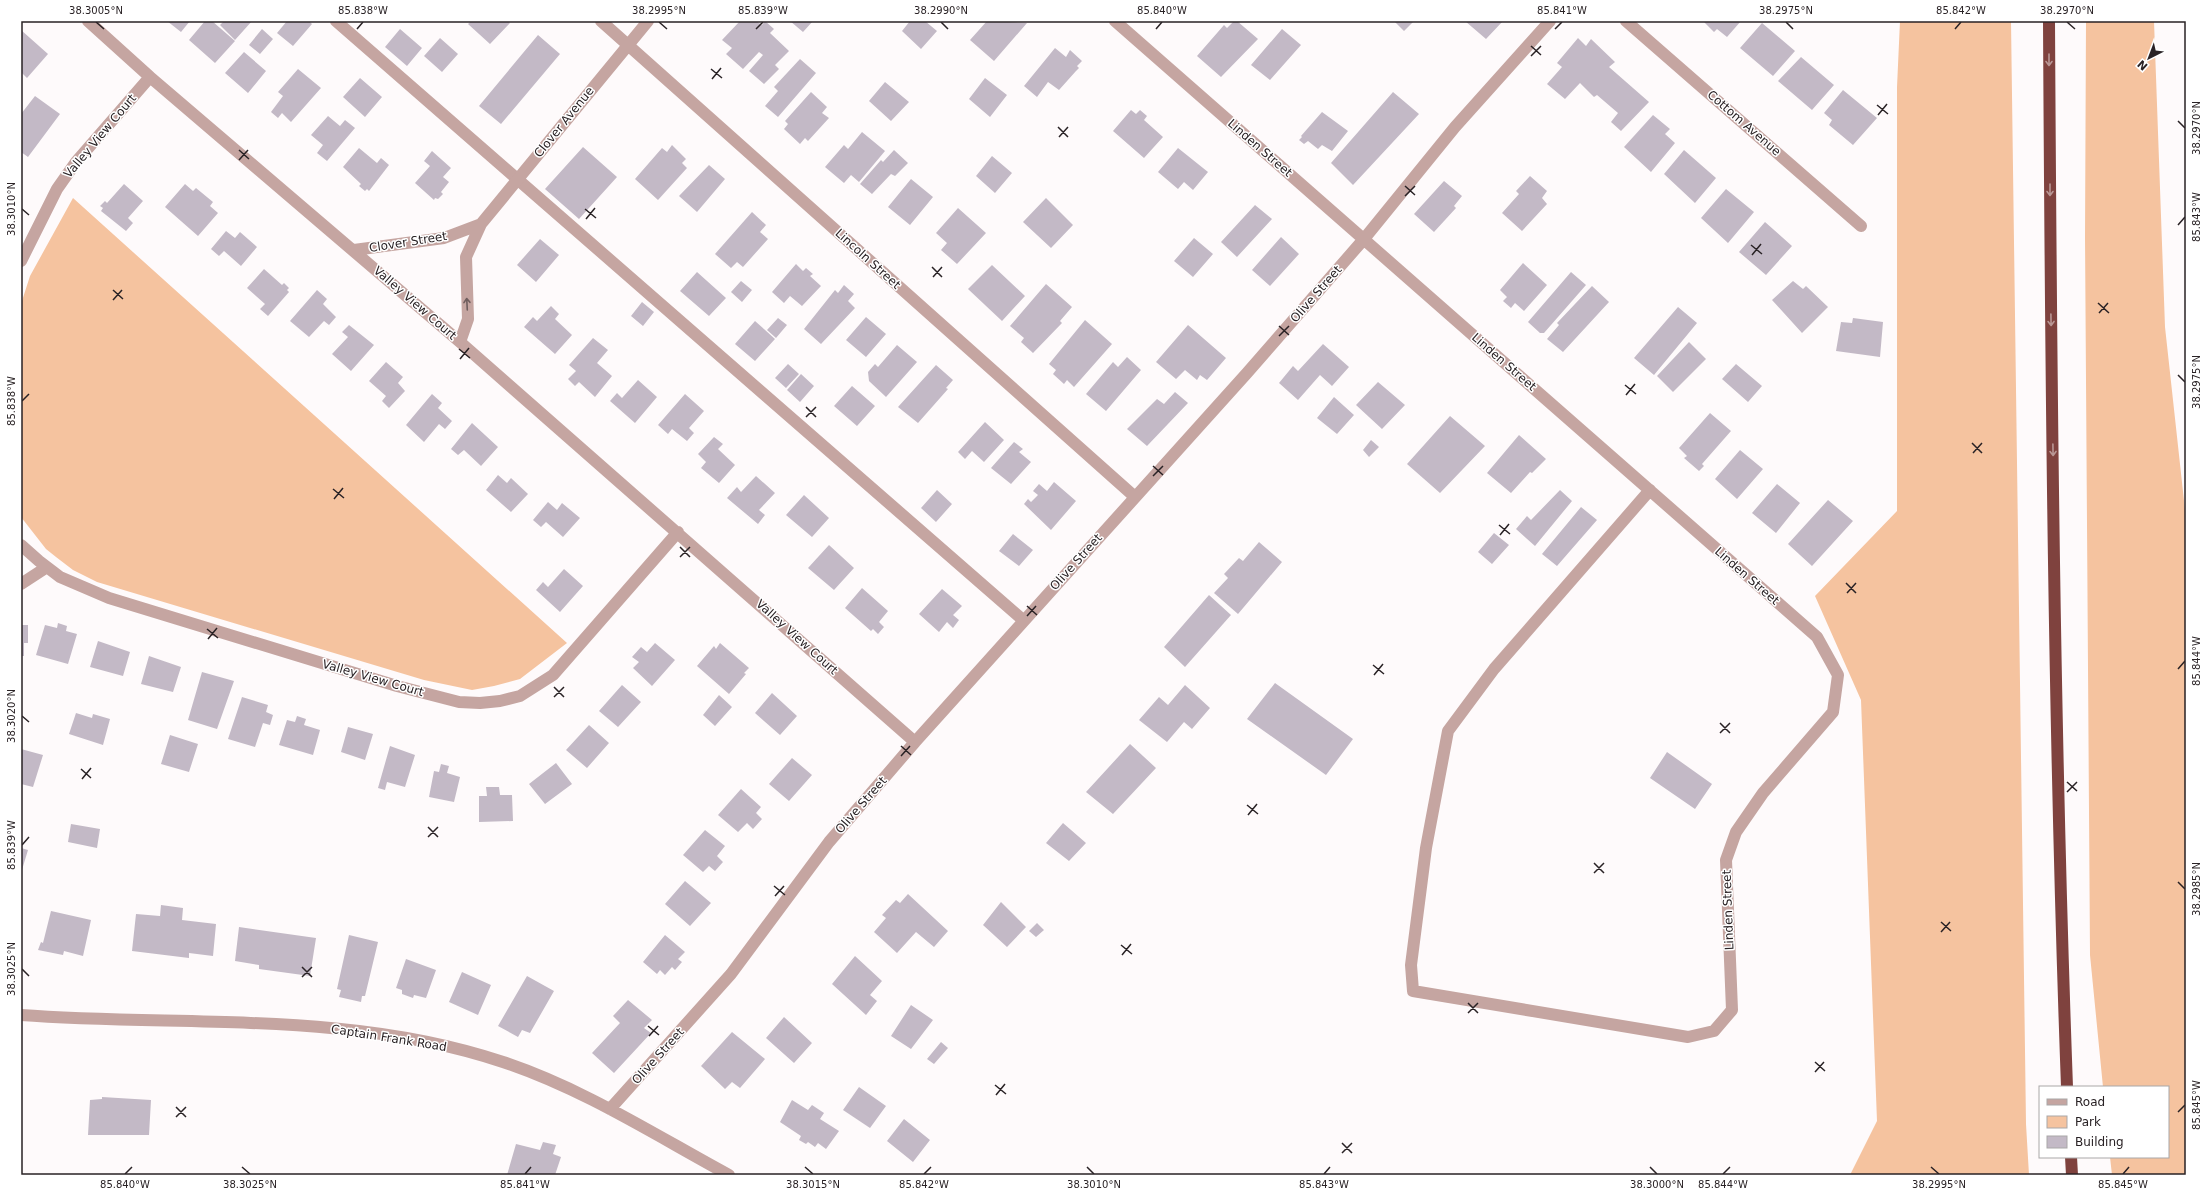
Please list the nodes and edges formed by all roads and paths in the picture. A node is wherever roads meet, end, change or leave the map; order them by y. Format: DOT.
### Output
graph roads {
  1 [pos="88,21"];
  2 [pos="336,21"];
  3 [pos="601,21"];
  4 [pos="648,21"];
  5 [pos="1115,21"];
  6 [pos="1550,21"];
  7 [pos="1626,21"];
  8 [pos="2049,21"];
  9 [pos="627,44"];
  10 [pos="150,78"];
  11 [pos="518,180"];
  12 [pos="481,224"];
  13 [pos="1862,226"];
  14 [pos="1364,239"];
  15 [pos="354,250"];
  16 [pos="21,261"];
  17 [pos="460,342"];
  18 [pos="1650,490"];
  19 [pos="1135,497"];
  20 [pos="678,532"];
  21 [pos="21,545"];
  22 [pos="47,567"];
  23 [pos="21,584"];
  24 [pos="1024,620"];
  25 [pos="915,742"];
  26 [pos="21,1014"];
  27 [pos="2067,1086"];
  28 [pos="610,1110"];
  29 [pos="2071,1158"];
  30 [pos="729,1175"];
  31 [pos="2072,1175"];
  1 -- 10 [label="street, Valley View Court"];
  2 -- 11 [label="street"];
  3 -- 9 [label="street, Lincoln Street"];
  4 -- 9 [label="street, Clover Avenue"];
  5 -- 14 [label="street, Linden Street"];
  6 -- 14 [label="street, Olive Street"];
  7 -- 13 [label="street, Cottom Avenue"];
  8 -- 27 [label="highway, one-way"];
  9 -- 11 [label="street, Clover Avenue"];
  9 -- 19 [label="street, Lincoln Street"];
  10 -- 15 [label="street, Valley View Court"];
  10 -- 16 [label="street, Valley View Court"];
  11 -- 12 [label="street, Clover Avenue"];
  11 -- 24 [label="street"];
  12 -- 15 [label="street, Clover Street"];
  17 -- 12 [label="street, one-way"];
  14 -- 18 [label="street, Linden Street"];
  14 -- 19 [label="street, Olive Street"];
  15 -- 17 [label="street, Valley View Court"];
  17 -- 20 [label="street, Valley View Court"];
  18 -- 18 [label="street, Linden Street"];
  19 -- 24 [label="street, Olive Street"];
  20 -- 22 [label="street, Valley View Court"];
  20 -- 25 [label="street, Valley View Court"];
  21 -- 22 [label="street, Valley View Court"];
  22 -- 23 [label="street"];
  24 -- 25 [label="street, Olive Street"];
  25 -- 28 [label="street, Olive Street"];
  26 -- 28 [label="street, Captain Frank Road"];
  28 -- 30 [label="street, Captain Frank Road"];
  29 -- 31 [label="highway"];
}
